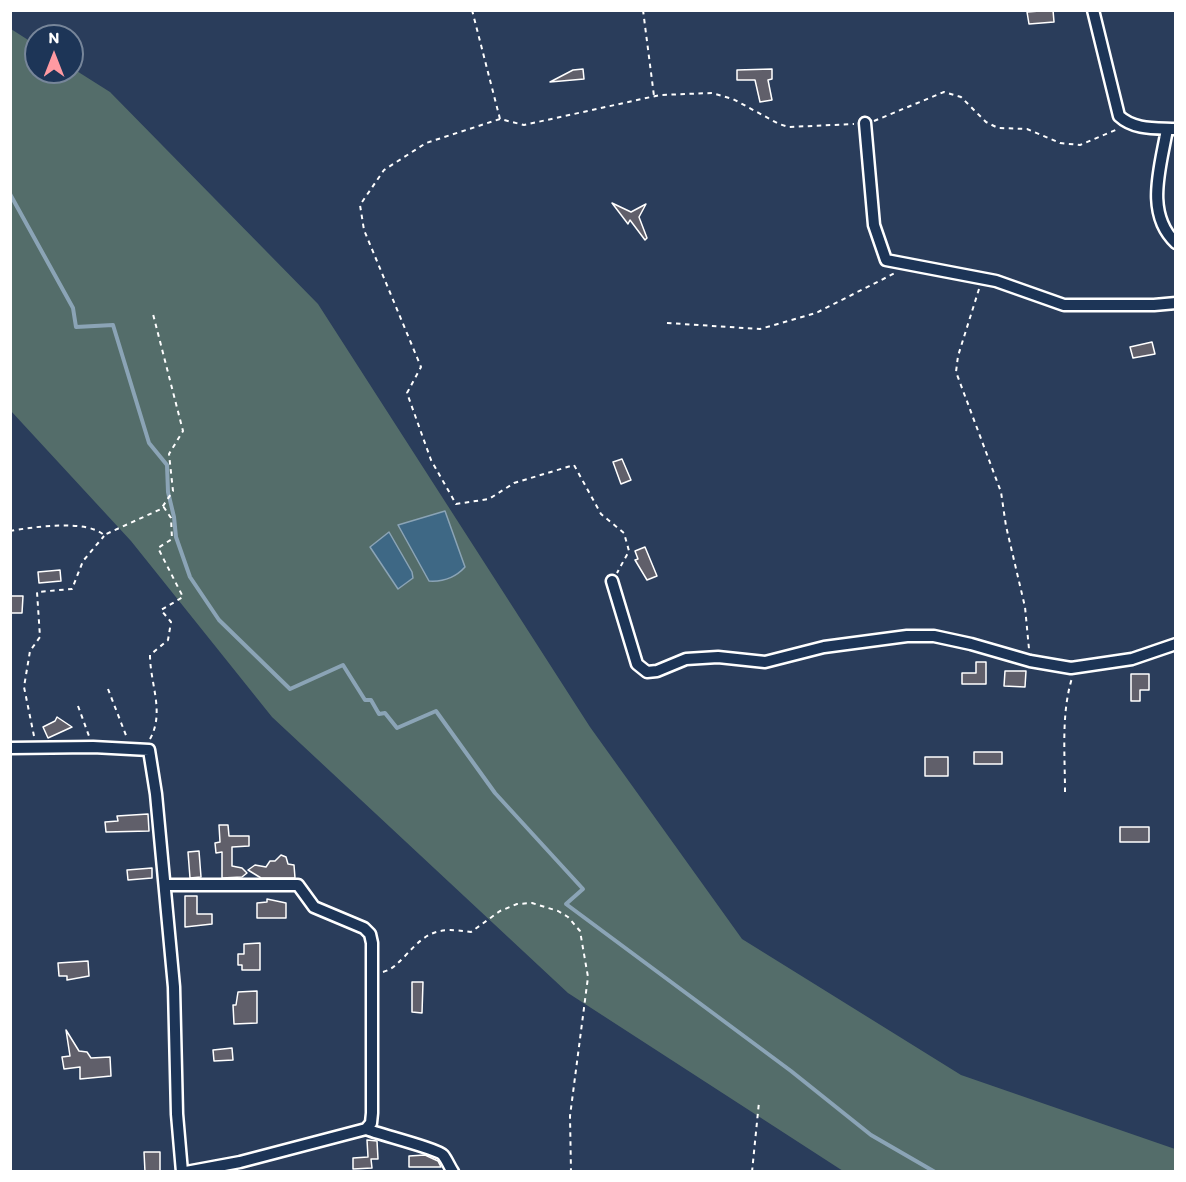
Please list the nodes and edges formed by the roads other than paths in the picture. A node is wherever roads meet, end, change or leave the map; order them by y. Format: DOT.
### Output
graph roads {
  1 [pos="1093,10"];
  2 [pos="865,123"];
  3 [pos="1171,129"];
  4 [pos="1176,243"];
  5 [pos="1176,303"];
  6 [pos="612,581"];
  7 [pos="1176,644"];
  8 [pos="10,748"];
  9 [pos="165,885"];
  10 [pos="366,1130"];
  11 [pos="184,1172"];
  12 [pos="453,1172"];
  1 -- 3 [label="street"];
  2 -- 5 [label="street"];
  3 -- 4 [label="street"];
  6 -- 7 [label="street"];
  8 -- 9 [label="street"];
  9 -- 10 [label="street"];
  9 -- 11 [label="street"];
  10 -- 11 [label="street"];
  10 -- 12 [label="street"];
}
